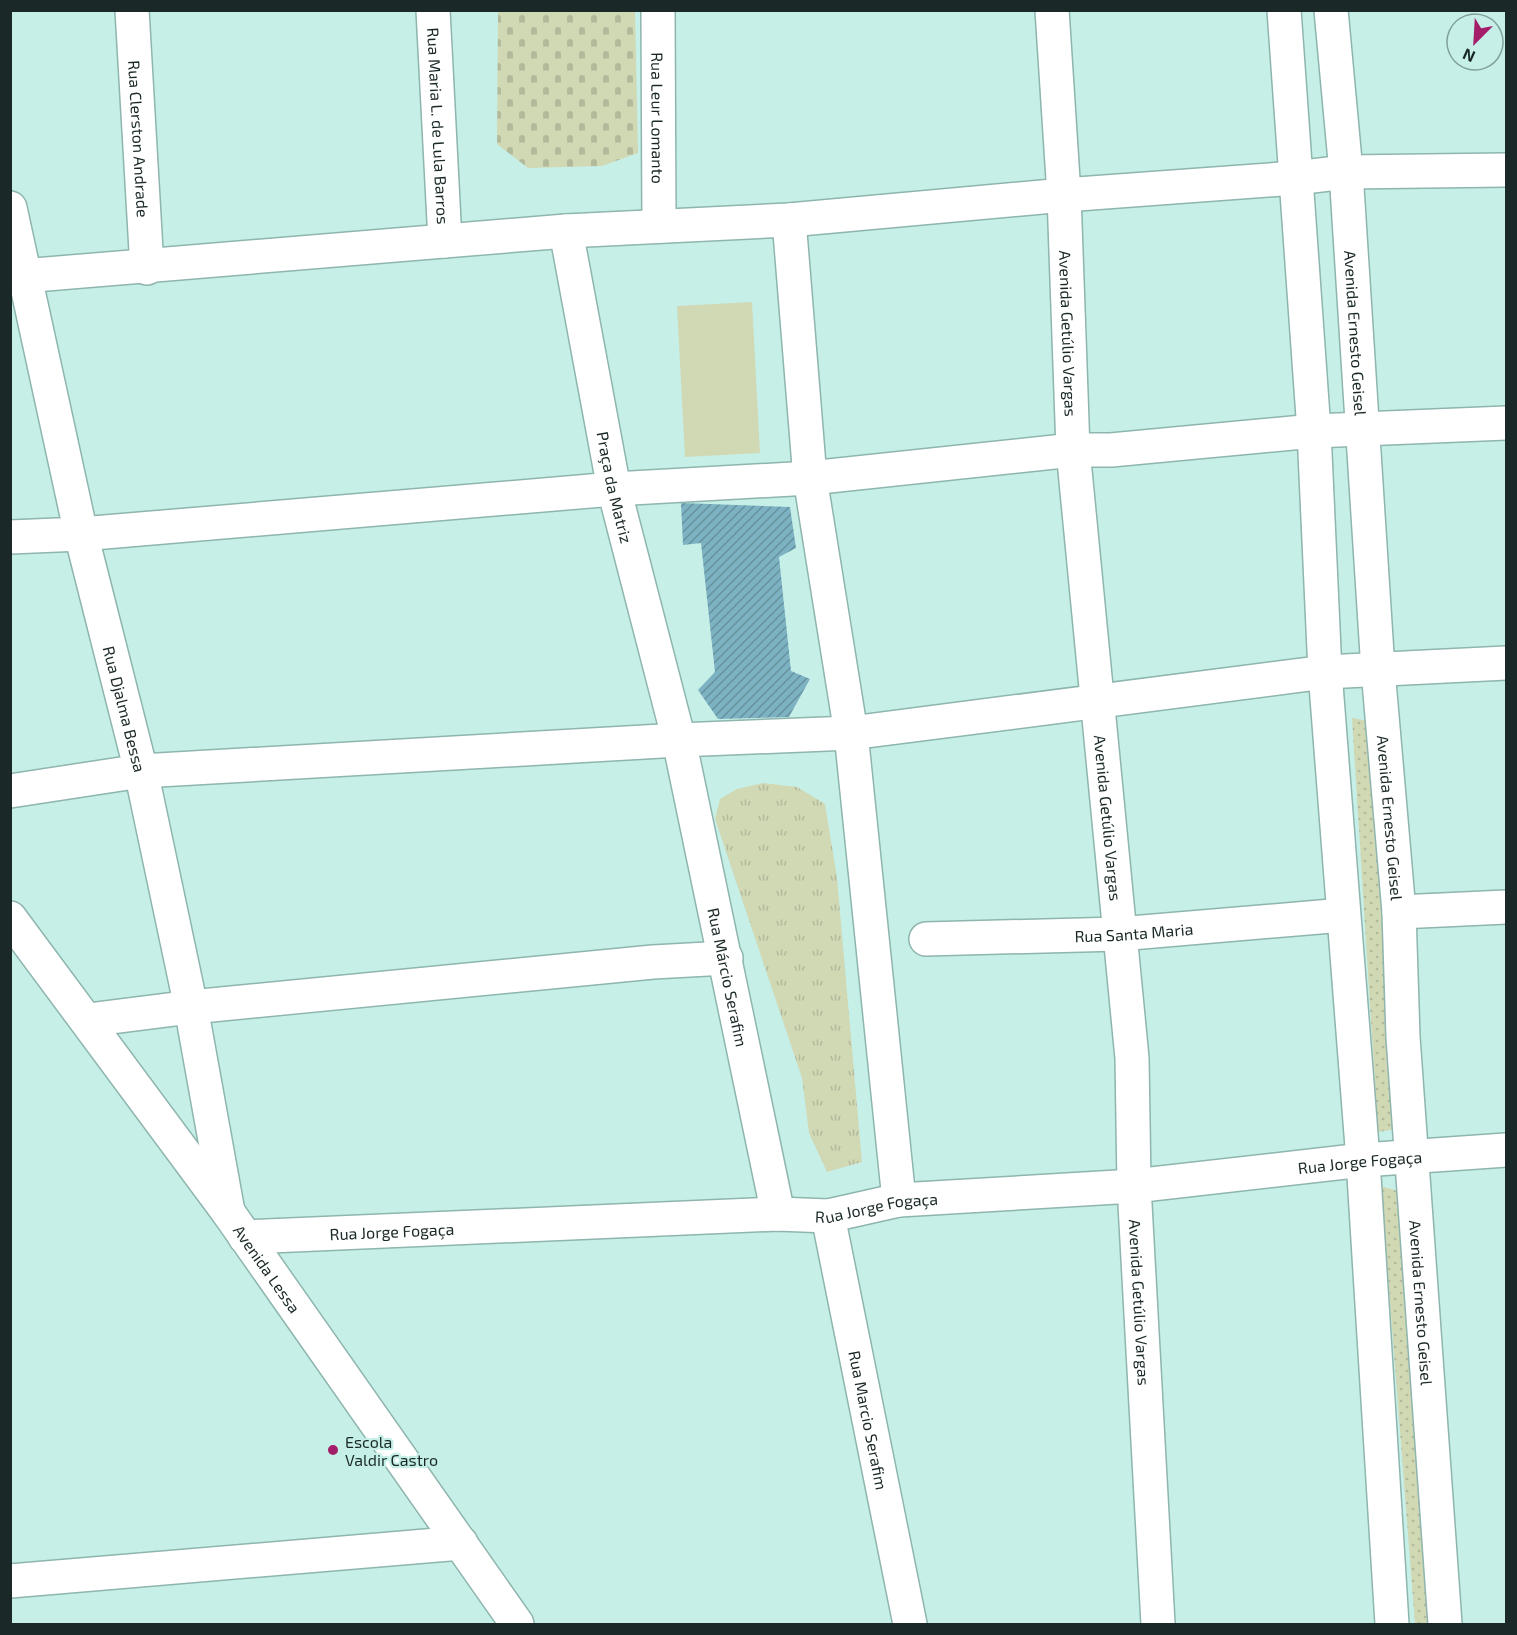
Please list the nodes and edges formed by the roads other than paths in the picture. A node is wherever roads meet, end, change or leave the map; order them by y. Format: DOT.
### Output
graph roads {
  1 [pos="132,10"];
  2 [pos="433,10"];
  3 [pos="658,10"];
  4 [pos="1052,10"];
  5 [pos="1284,10"];
  6 [pos="1331,10"];
  7 [pos="1506,170"];
  8 [pos="1346,172"];
  9 [pos="1295,178"];
  10 [pos="1064,195"];
  11 [pos="10,208"];
  12 [pos="789,220"];
  13 [pos="659,226"];
  14 [pos="566,231"];
  15 [pos="445,241"];
  16 [pos="147,267"];
  17 [pos="18,276"];
  18 [pos="1506,423"];
  19 [pos="1362,430"];
  20 [pos="1314,431"];
  21 [pos="1073,450"];
  22 [pos="810,478"];
  23 [pos="614,489"];
  24 [pos="81,534"];
  25 [pos="10,537"];
  26 [pos="1506,663"];
  27 [pos="1378,670"];
  28 [pos="1325,672"];
  29 [pos="1098,702"];
  30 [pos="851,733"];
  31 [pos="679,740"];
  32 [pos="141,771"];
  33 [pos="10,791"];
  34 [pos="1506,907"];
  35 [pos="1399,912"];
  36 [pos="1343,915"];
  37 [pos="10,918"];
  38 [pos="1119,933"];
  39 [pos="926,939"];
  40 [pos="726,958"];
  41 [pos="191,1007"];
  42 [pos="88,1020"];
  43 [pos="1506,1150"];
  44 [pos="1410,1155"];
  45 [pos="1363,1160"];
  46 [pos="1134,1186"];
  47 [pos="899,1200"];
  48 [pos="778,1214"];
  49 [pos="828,1216"];
  50 [pos="237,1224"];
  51 [pos="461,1543"];
  52 [pos="10,1581"];
  53 [pos="517,1624"];
  54 [pos="910,1624"];
  55 [pos="1158,1624"];
  56 [pos="1392,1624"];
  57 [pos="1445,1624"];
  1 -- 16 [label="street, Rua Clerston Andrade"];
  2 -- 15 [label="street, Rua Maria L. de Lula Barros"];
  3 -- 13 [label="street, Rua Leur Lomanto"];
  4 -- 10 [label="street, Avenida Getúlio Vargas"];
  5 -- 9 [label="street"];
  6 -- 8 [label="street, Avenida Ernesto Geisel"];
  7 -- 8 [label="street"];
  8 -- 9 [label="street"];
  8 -- 19 [label="street, Avenida Ernesto Geisel"];
  9 -- 10 [label="street"];
  9 -- 20 [label="street"];
  10 -- 12 [label="street"];
  10 -- 21 [label="street, Avenida Getúlio Vargas"];
  11 -- 17 [label="street, Rua Djalma Bessa"];
  12 -- 13 [label="street"];
  12 -- 22 [label="street"];
  13 -- 14 [label="street"];
  14 -- 15 [label="street"];
  14 -- 23 [label="street, Praça da Matriz"];
  15 -- 16 [label="street"];
  16 -- 17 [label="street"];
  17 -- 24 [label="street, Rua Djalma Bessa"];
  18 -- 19 [label="street"];
  19 -- 20 [label="street"];
  19 -- 27 [label="street, Avenida Ernesto Geisel"];
  20 -- 21 [label="street"];
  20 -- 28 [label="street"];
  21 -- 22 [label="street"];
  21 -- 29 [label="street, Avenida Getúlio Vargas"];
  22 -- 23 [label="street"];
  22 -- 30 [label="street"];
  23 -- 24 [label="street"];
  23 -- 31 [label="street, Praça da Matriz"];
  24 -- 25 [label="street"];
  24 -- 32 [label="street, Rua Djalma Bessa"];
  26 -- 27 [label="street"];
  27 -- 28 [label="street"];
  27 -- 35 [label="street, Avenida Ernesto Geisel"];
  28 -- 29 [label="street"];
  28 -- 36 [label="street"];
  29 -- 30 [label="street"];
  29 -- 38 [label="street, Avenida Getúlio Vargas"];
  30 -- 31 [label="street"];
  30 -- 47 [label="street"];
  31 -- 32 [label="street"];
  31 -- 40 [label="street, Rua Márcio Serafim"];
  32 -- 33 [label="street"];
  32 -- 41 [label="street, Rua Djalma Bessa"];
  34 -- 35 [label="street"];
  35 -- 44 [label="street, Avenida Ernesto Geisel"];
  36 -- 38 [label="street, Rua Santa Maria"];
  36 -- 45 [label="street"];
  37 -- 42 [label="street, Avenida Lessa"];
  38 -- 39 [label="street, Rua Santa Maria"];
  38 -- 46 [label="street, Avenida Getúlio Vargas"];
  40 -- 41 [label="street"];
  40 -- 48 [label="street, Rua Márcio Serafim"];
  41 -- 42 [label="street"];
  41 -- 50 [label="street, Rua Djalma Bessa"];
  42 -- 50 [label="street, Avenida Lessa"];
  43 -- 44 [label="street, Rua Jorge Fogaça"];
  44 -- 45 [label="street, Rua Jorge Fogaça"];
  44 -- 57 [label="street, Avenida Ernesto Geisel"];
  45 -- 46 [label="street, Rua Jorge Fogaça"];
  45 -- 56 [label="street"];
  46 -- 47 [label="street, Rua Jorge Fogaça"];
  46 -- 55 [label="street, Avenida Getúlio Vargas"];
  47 -- 49 [label="street, Rua Jorge Fogaça"];
  48 -- 49 [label="street, Rua Jorge Fogaça"];
  48 -- 50 [label="street, Rua Jorge Fogaça"];
  49 -- 54 [label="street, Rua Marcio Serafim"];
  50 -- 51 [label="street, Avenida Lessa"];
  51 -- 52 [label="street"];
  51 -- 53 [label="street, Avenida Lessa"];
}
